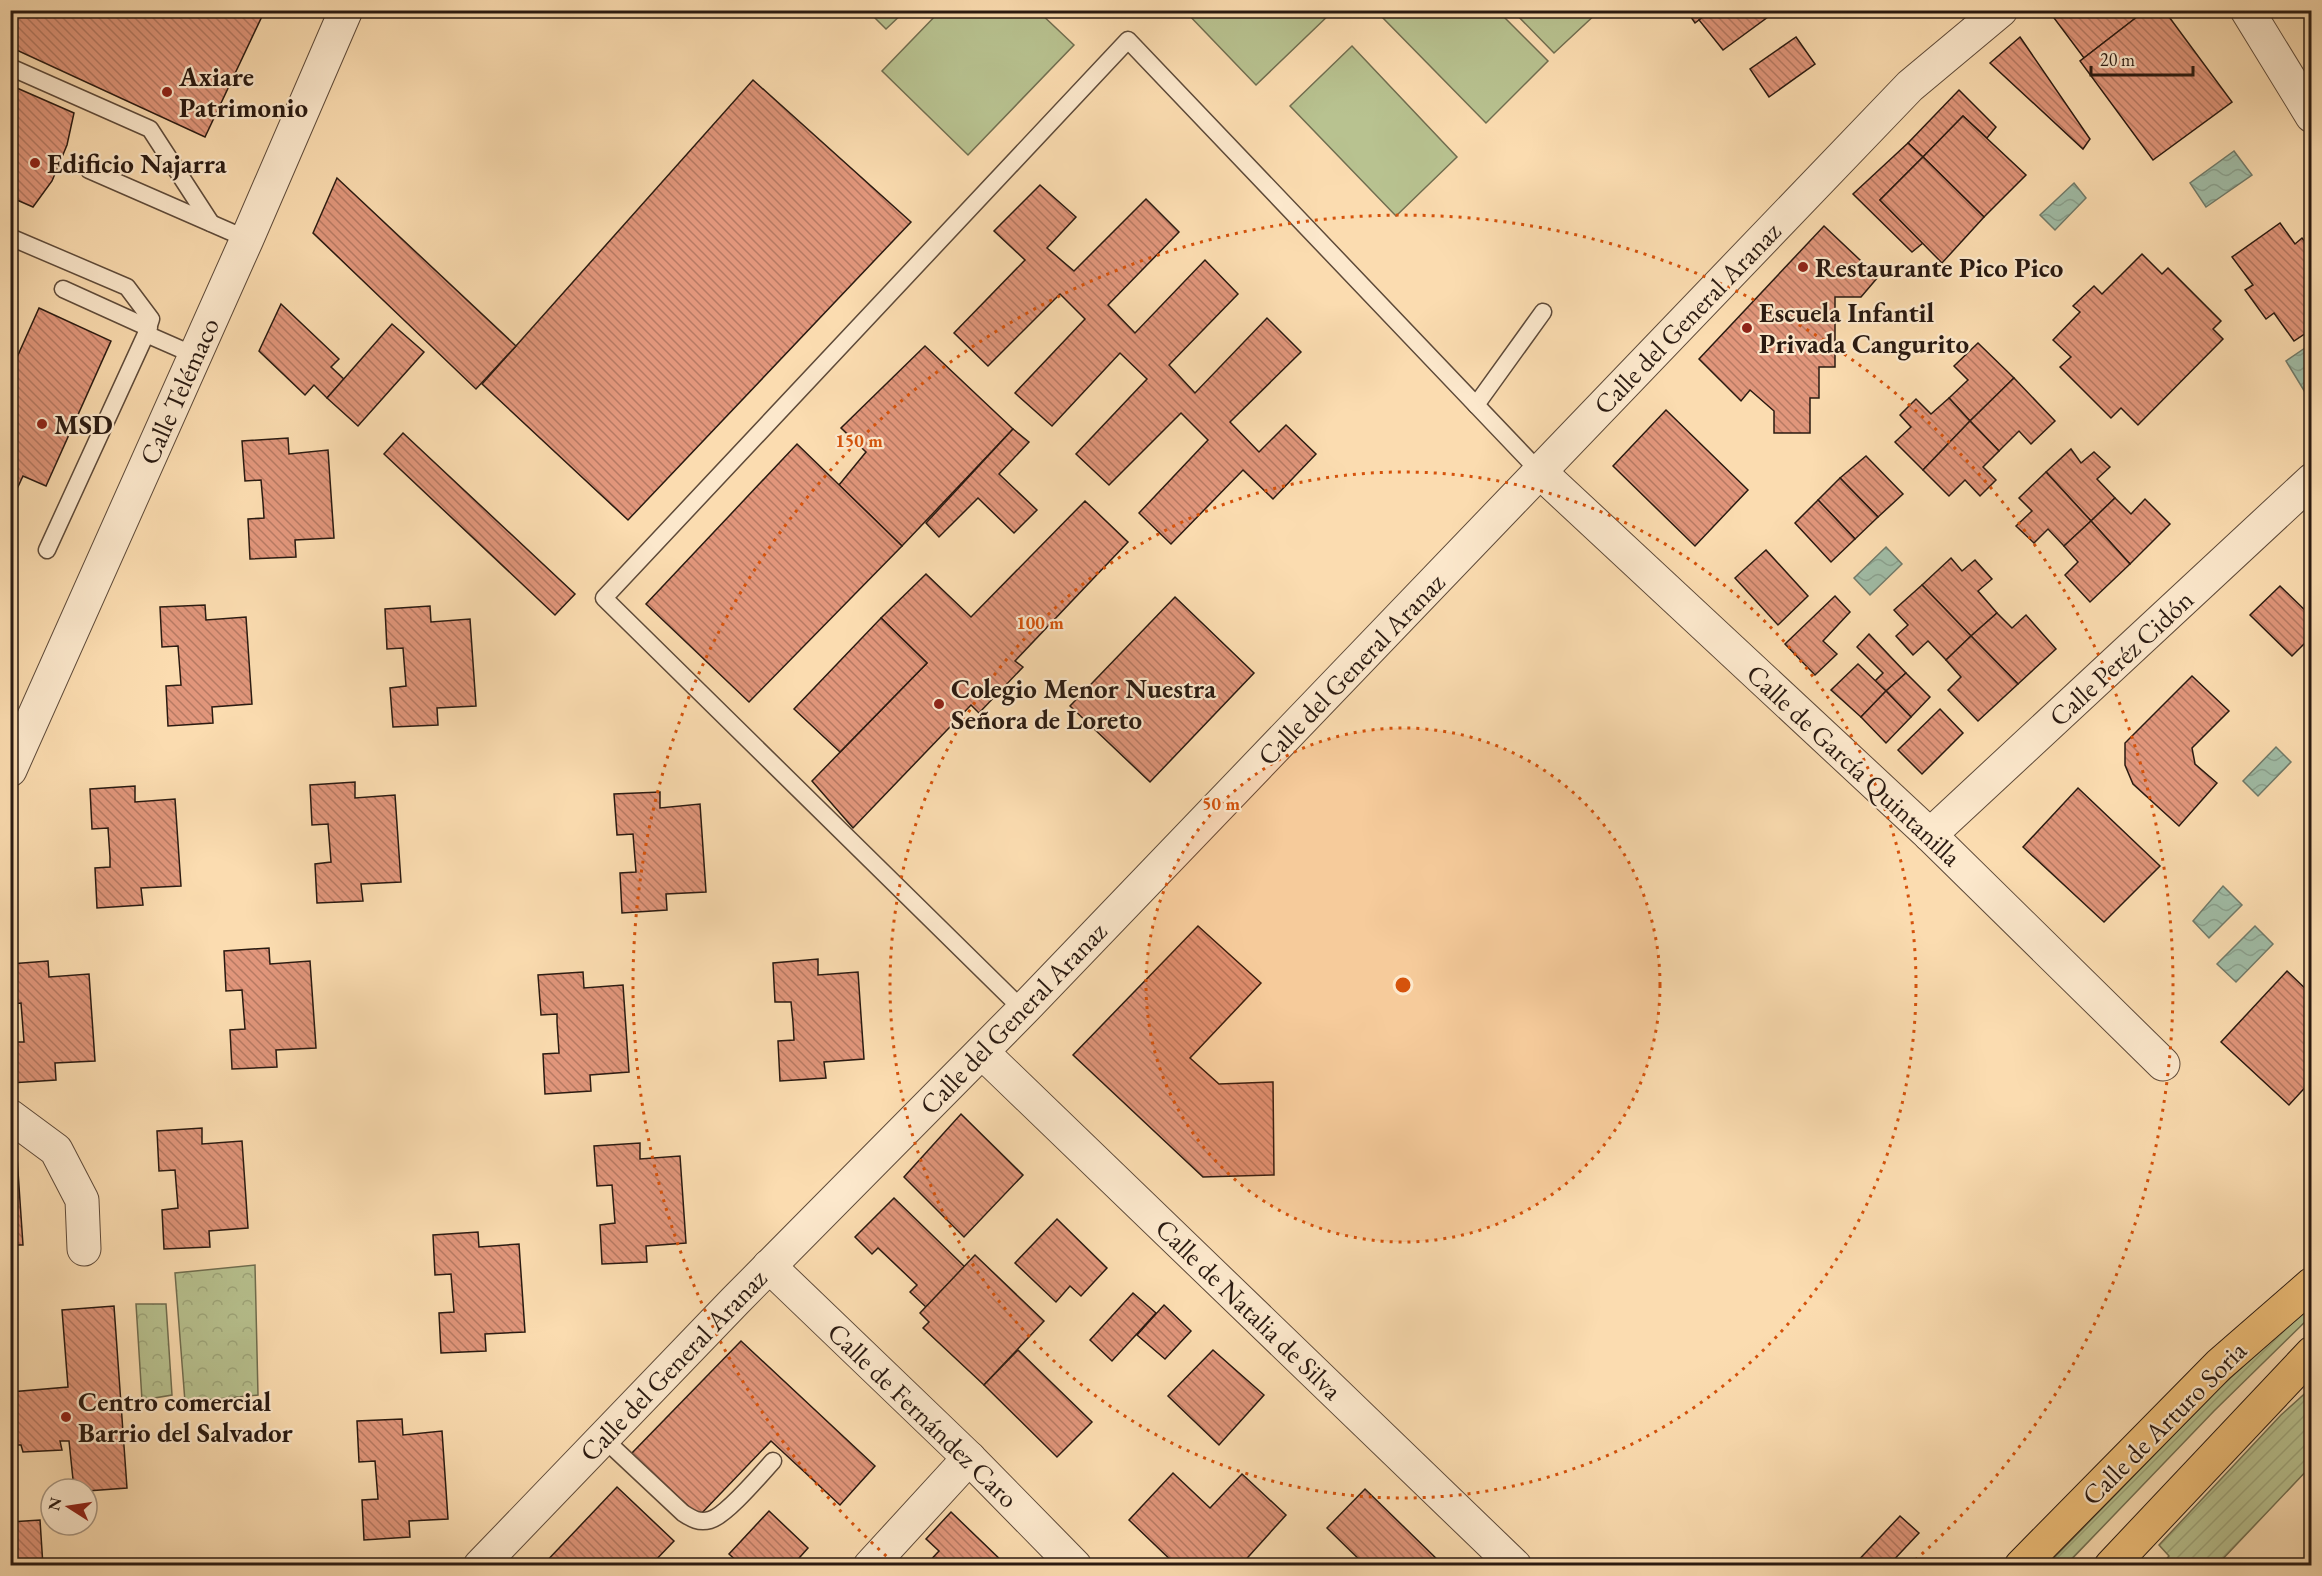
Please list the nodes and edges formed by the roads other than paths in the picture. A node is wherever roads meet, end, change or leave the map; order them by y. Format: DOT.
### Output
graph roads {
  1 [pos="346,10"];
  2 [pos="2001,10"];
  3 [pos="2247,10"];
  4 [pos="10,68"];
  5 [pos="2312,116"];
  6 [pos="89,170"];
  7 [pos="211,223"];
  8 [pos="10,237"];
  9 [pos="247,239"];
  10 [pos="63,289"];
  11 [pos="1543,312"];
  12 [pos="147,331"];
  13 [pos="194,356"];
  14 [pos="1476,405"];
  15 [pos="1540,472"];
  16 [pos="2312,480"];
  17 [pos="47,550"];
  18 [pos="10,770"];
  19 [pos="1930,836"];
  20 [pos="1023,1010"];
  21 [pos="982,1052"];
  22 [pos="2163,1064"];
  23 [pos="10,1116"];
  24 [pos="84,1249"];
  25 [pos="769,1266"];
  26 [pos="2312,1284"];
  27 [pos="2312,1353"];
  28 [pos="603,1438"];
  29 [pos="969,1458"];
  30 [pos="773,1461"];
  31 [pos="480,1566"];
  32 [pos="870,1566"];
  33 [pos="1075,1566"];
  34 [pos="1515,1566"];
  35 [pos="2021,1566"];
  36 [pos="2111,1566"];
  1 -- 9 [label="street, Calle Telémaco"];
  2 -- 15 [label="street, Calle del General Aranaz"];
  3 -- 5 [label="street"];
  4 -- 7 [label="lane"];
  6 -- 7 [label="lane"];
  7 -- 9 [label="lane"];
  8 -- 12 [label="lane"];
  9 -- 13 [label="street, Calle Telémaco"];
  10 -- 12 [label="lane"];
  11 -- 14 [label="lane"];
  12 -- 13 [label="lane"];
  12 -- 17 [label="lane"];
  13 -- 18 [label="street, Calle Telémaco"];
  14 -- 15 [label="lane"];
  14 -- 20 [label="lane"];
  15 -- 19 [label="street, Calle de García Quintanilla"];
  15 -- 20 [label="street, Calle del General Aranaz"];
  16 -- 19 [label="street, Calle Peréz Cidón"];
  19 -- 22 [label="street, Calle de García Quintanilla"];
  20 -- 21 [label="street, Calle del General Aranaz"];
  21 -- 25 [label="street, Calle del General Aranaz"];
  21 -- 34 [label="street, Calle de Natalia de Silva"];
  23 -- 24 [label="street"];
  25 -- 28 [label="street, Calle del General Aranaz"];
  25 -- 29 [label="street, Calle de Fernández Caro"];
  26 -- 35 [label="main road, Calle de Arturo Soria"];
  27 -- 36 [label="main road, Calle de Arturo Soria"];
  28 -- 30 [label="lane"];
  28 -- 31 [label="street, Calle del General Aranaz"];
  29 -- 32 [label="street"];
  29 -- 33 [label="street, Calle de Fernández Caro"];
}
